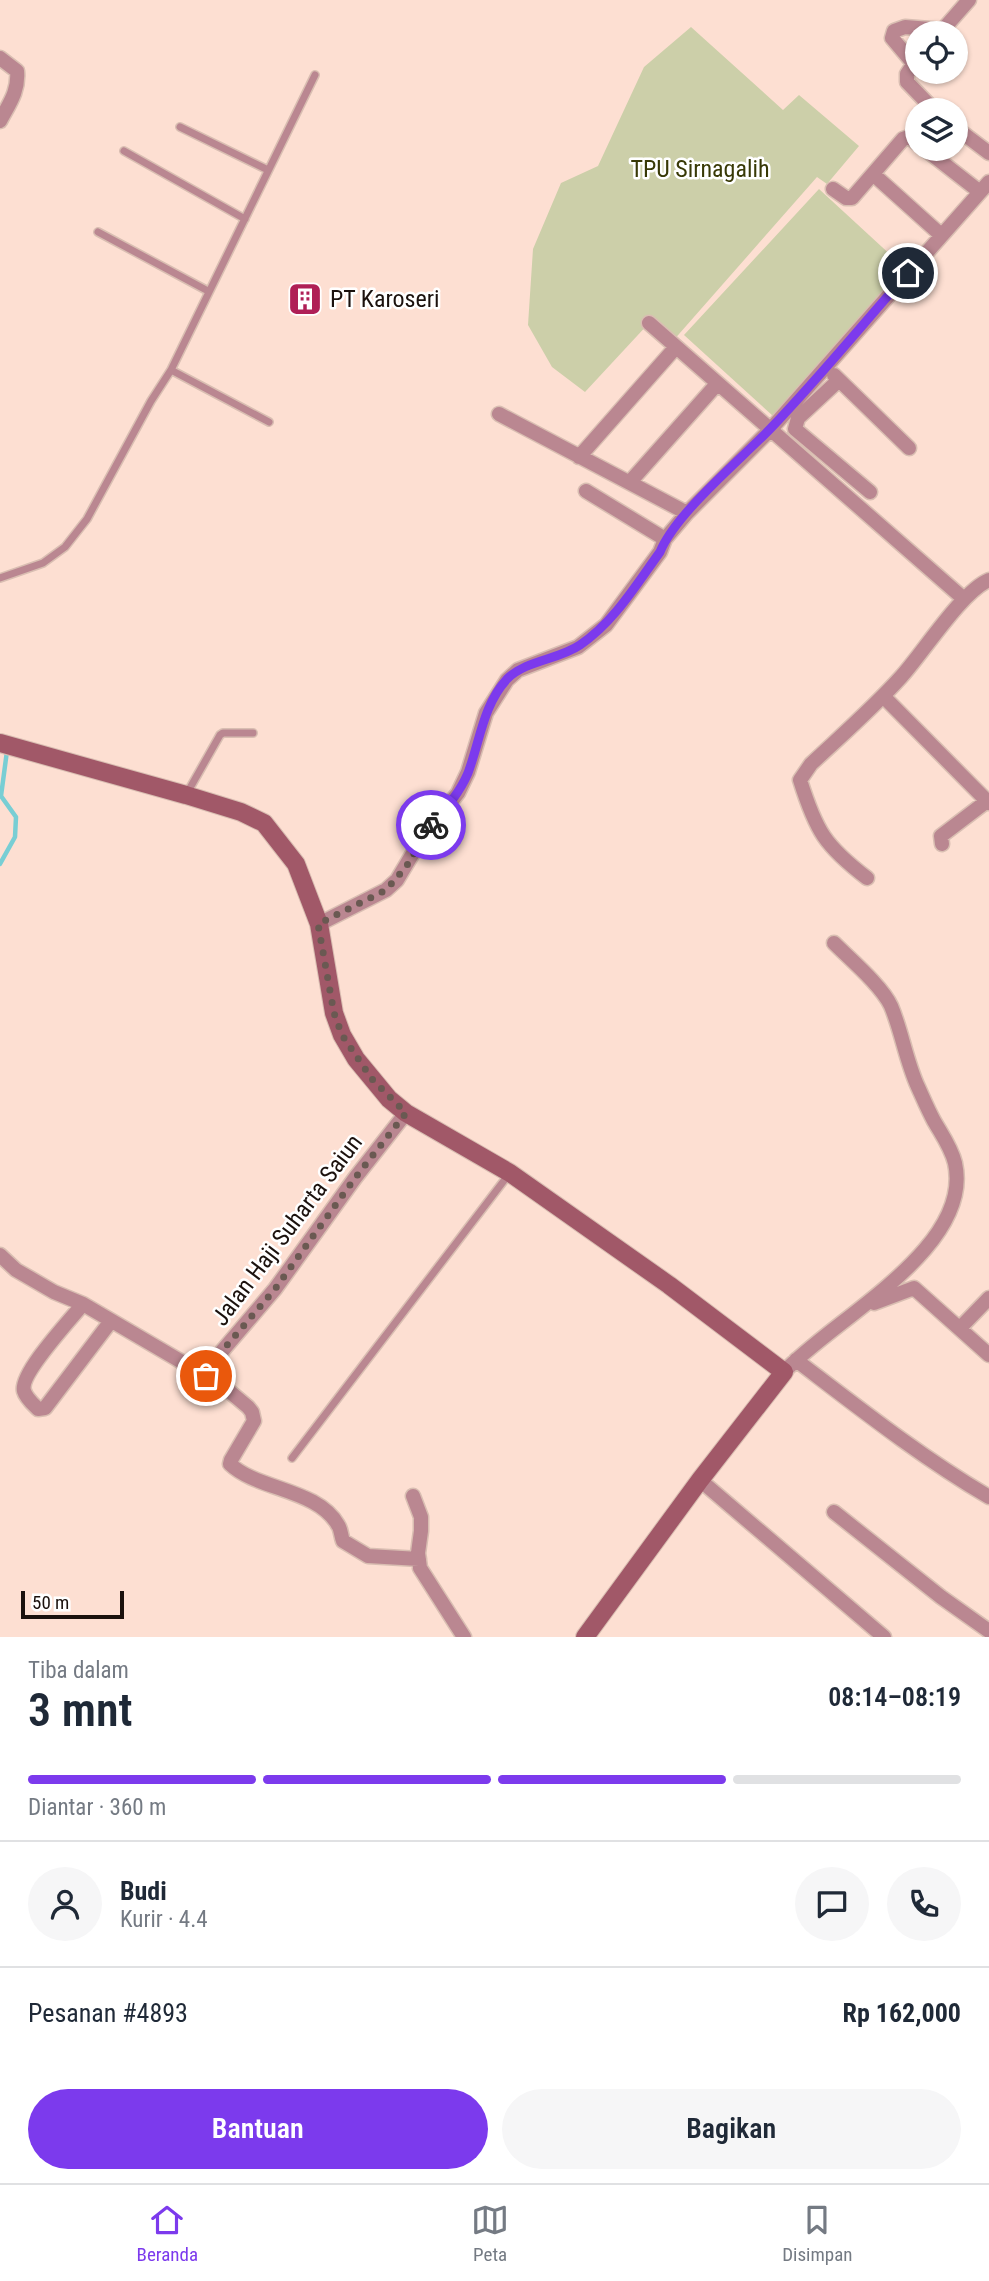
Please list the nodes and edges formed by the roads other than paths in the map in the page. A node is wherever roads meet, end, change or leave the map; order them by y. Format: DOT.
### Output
graph roads {
  1 [pos="969,0"];
  2 [pos="951,21"];
  3 [pos="905,27"];
  4 [pos="905,51"];
  5 [pos="0,58"];
  6 [pos="315,75"];
  7 [pos="908,84"];
  8 [pos="922,98"];
  9 [pos="0,119"];
  10 [pos="180,127"];
  11 [pos="968,137"];
  12 [pos="905,138"];
  13 [pos="124,151"];
  14 [pos="989,153"];
  15 [pos="944,161"];
  16 [pos="268,170"];
  17 [pos="873,174"];
  18 [pos="984,187"];
  19 [pos="833,189"];
  20 [pos="245,219"];
  21 [pos="98,232"];
  22 [pos="941,235"];
  23 [pos="208,291"];
  24 [pos="649,323"];
  25 [pos="676,347"];
  26 [pos="825,367"];
  27 [pos="171,370"];
  28 [pos="839,380"];
  29 [pos="717,384"];
  30 [pos="499,414"];
  31 [pos="269,422"];
  32 [pos="771,429"];
  33 [pos="909,448"];
  34 [pos="579,457"];
  35 [pos="630,482"];
  36 [pos="586,491"];
  37 [pos="870,492"];
  38 [pos="687,513"];
  39 [pos="665,540"];
  40 [pos="0,578"];
  41 [pos="989,580"];
  42 [pos="964,599"];
  43 [pos="883,696"];
  44 [pos="253,733"];
  45 [pos="0,743"];
  46 [pos="186,795"];
  47 [pos="988,802"];
  48 [pos="942,844"];
  49 [pos="867,878"];
  50 [pos="318,924"];
  51 [pos="834,943"];
  52 [pos="406,1113"];
  53 [pos="510,1173"];
  54 [pos="0,1255"];
  55 [pos="989,1298"];
  56 [pos="83,1304"];
  57 [pos="866,1305"];
  58 [pos="111,1321"];
  59 [pos="960,1328"];
  60 [pos="989,1355"];
  61 [pos="790,1366"];
  62 [pos="206,1376"];
  63 [pos="292,1458"];
  64 [pos="700,1480"];
  65 [pos="413,1496"];
  66 [pos="989,1497"];
  67 [pos="834,1512"];
  68 [pos="419,1559"];
  69 [pos="989,1631"];
  70 [pos="464,1637"];
  71 [pos="585,1637"];
  72 [pos="884,1637"];
  1 -- 2 [label="street"];
  3 -- 4 [label="street"];
  5 -- 9 [label="street"];
  6 -- 16 [label="lane"];
  7 -- 8 [label="street"];
  10 -- 16 [label="lane"];
  11 -- 14 [label="street"];
  12 -- 17 [label="street"];
  13 -- 20 [label="lane"];
  15 -- 18 [label="street"];
  16 -- 20 [label="lane"];
  17 -- 19 [label="street"];
  17 -- 22 [label="street"];
  18 -- 22 [label="street"];
  20 -- 23 [label="lane"];
  21 -- 23 [label="lane"];
  22 -- 26 [label="street"];
  23 -- 27 [label="lane"];
  24 -- 25 [label="street"];
  25 -- 29 [label="street"];
  25 -- 34 [label="street"];
  26 -- 28 [label="street"];
  26 -- 32 [label="street"];
  27 -- 31 [label="lane"];
  27 -- 40 [label="lane"];
  28 -- 33 [label="street"];
  28 -- 37 [label="street"];
  29 -- 32 [label="street"];
  29 -- 35 [label="street"];
  30 -- 34 [label="street"];
  32 -- 38 [label="street"];
  32 -- 42 [label="street"];
  34 -- 35 [label="street"];
  35 -- 38 [label="street"];
  36 -- 39 [label="street"];
  38 -- 39 [label="street"];
  39 -- 50 [label="street"];
  41 -- 42 [label="street"];
  42 -- 43 [label="street"];
  43 -- 47 [label="street"];
  43 -- 49 [label="street"];
  44 -- 46 [label="lane"];
  45 -- 46 [label="street"];
  46 -- 50 [label="street"];
  47 -- 48 [label="street"];
  50 -- 52 [label="street"];
  51 -- 57 [label="street"];
  52 -- 53 [label="street"];
  52 -- 62 [label="street, Jalan Haji Suharta Saiun"];
  53 -- 61 [label="street"];
  53 -- 63 [label="lane"];
  54 -- 56 [label="street"];
  55 -- 59 [label="street"];
  56 -- 58 [label="street"];
  56 -- 58 [label="street"];
  57 -- 59 [label="street"];
  57 -- 61 [label="street"];
  58 -- 62 [label="street"];
  59 -- 60 [label="street"];
  61 -- 64 [label="street"];
  61 -- 66 [label="street"];
  62 -- 68 [label="street"];
  64 -- 71 [label="street"];
  64 -- 72 [label="street"];
  65 -- 68 [label="street"];
  67 -- 69 [label="street"];
  68 -- 70 [label="street"];
}
